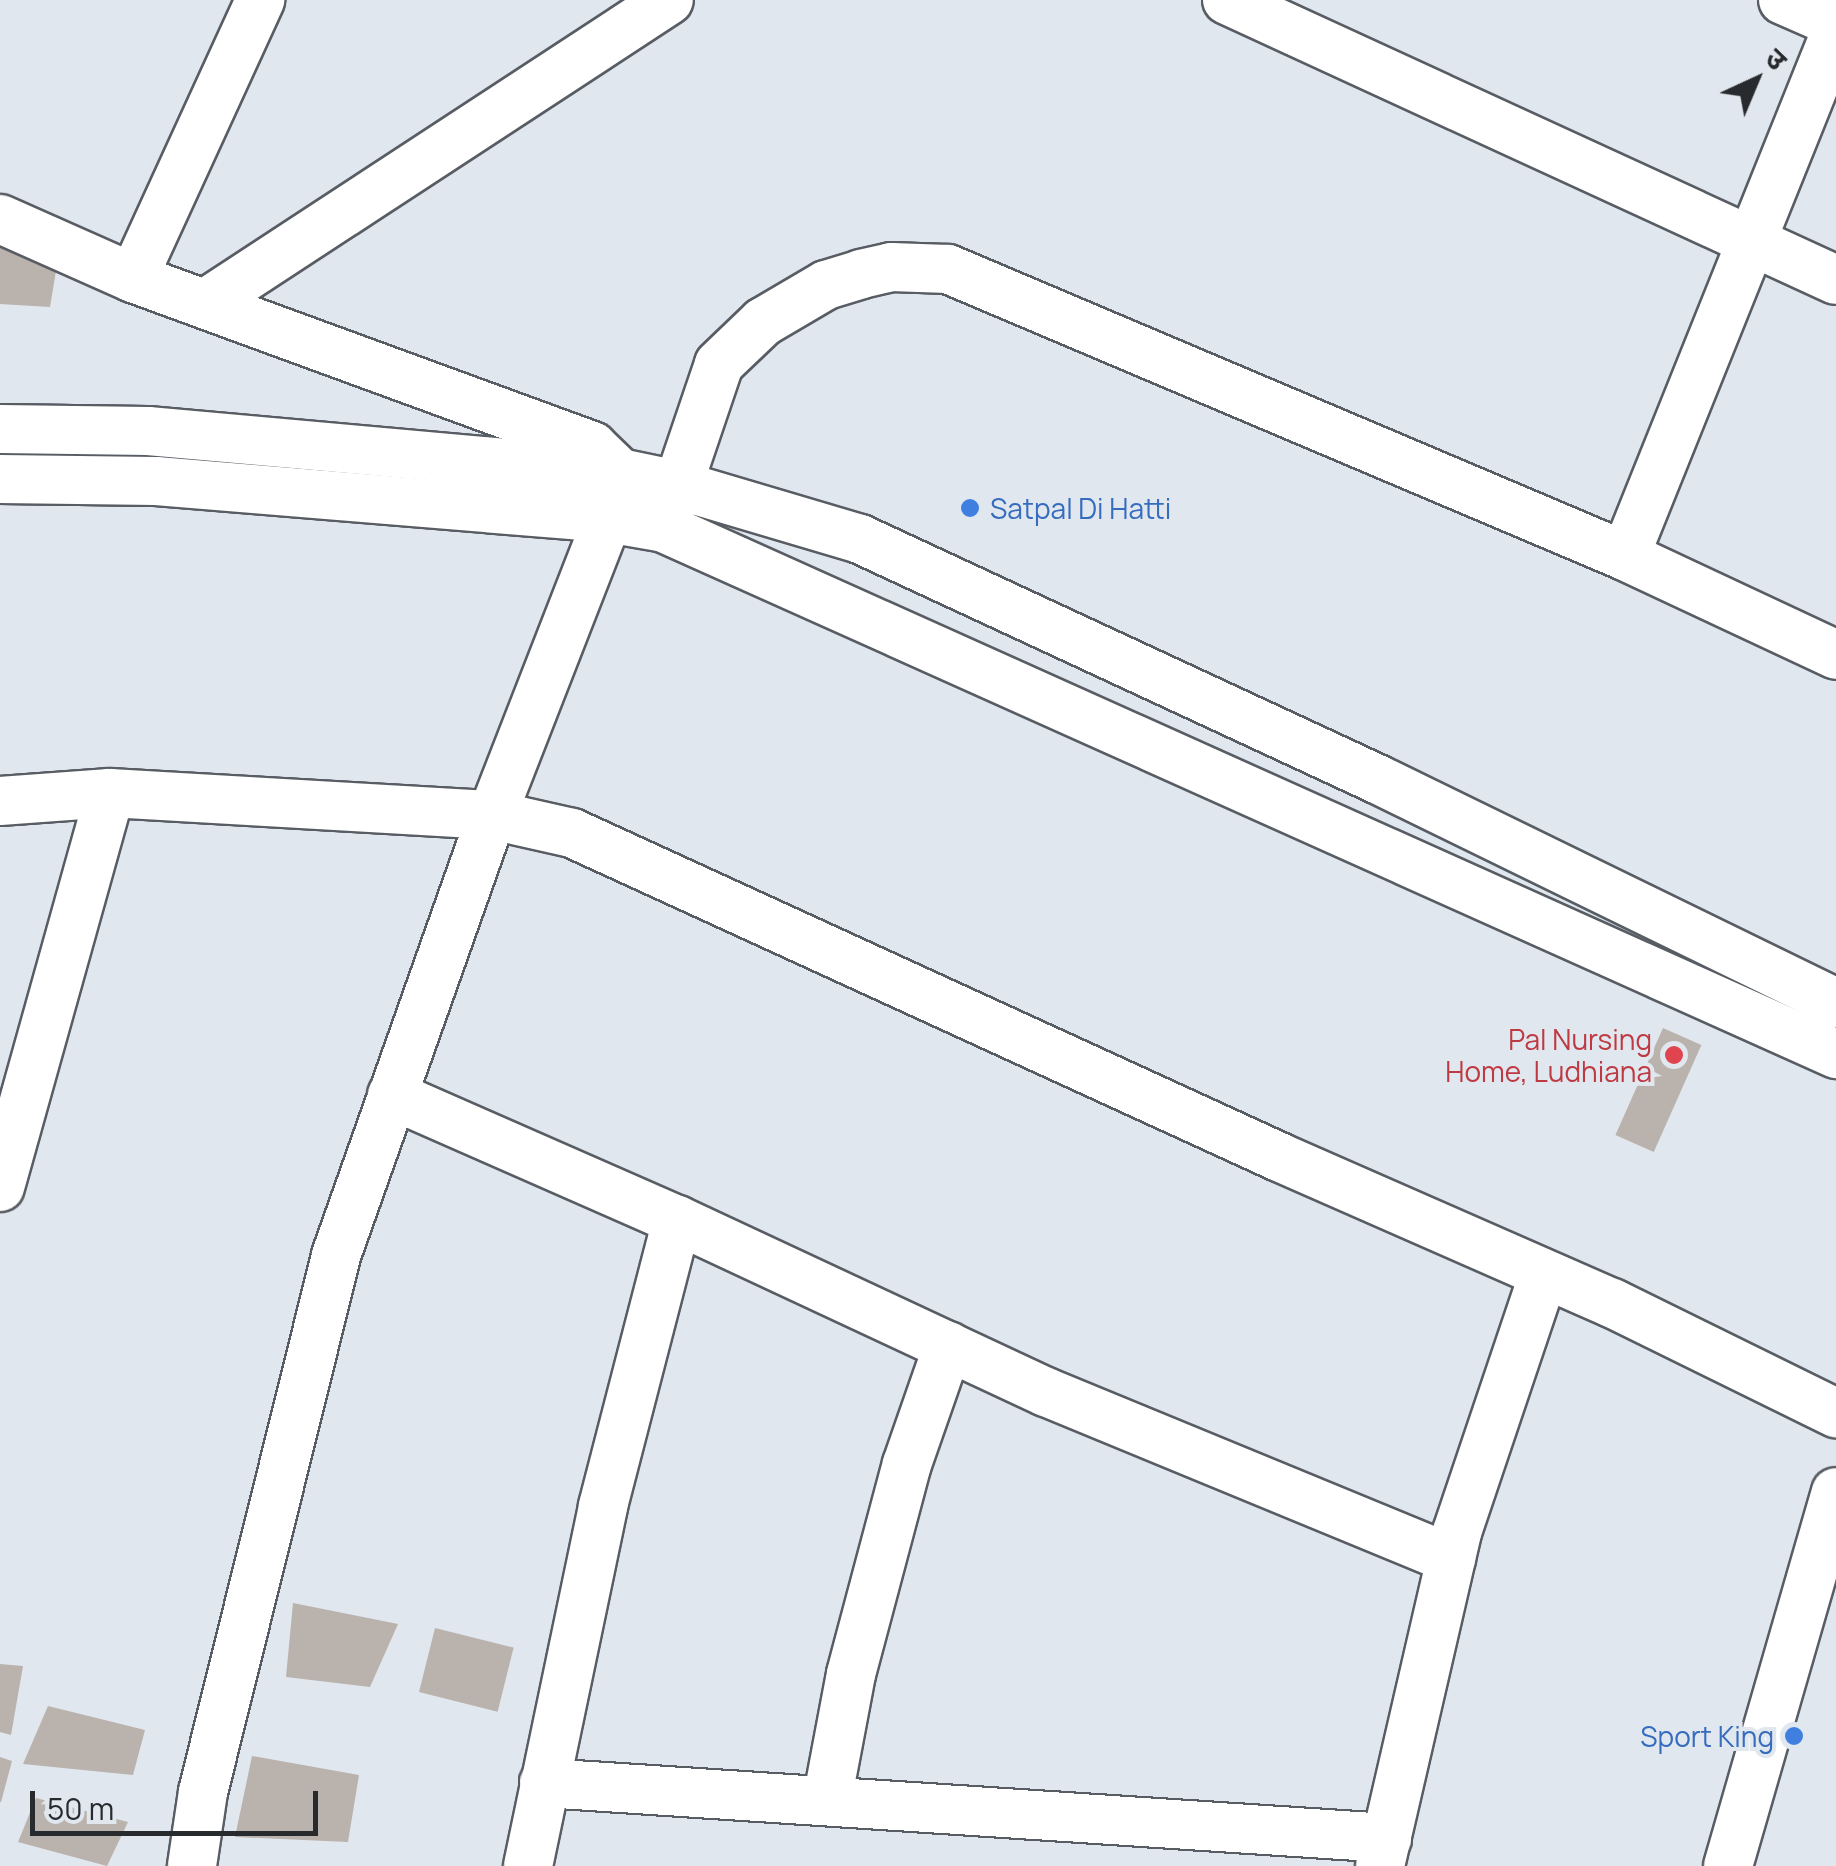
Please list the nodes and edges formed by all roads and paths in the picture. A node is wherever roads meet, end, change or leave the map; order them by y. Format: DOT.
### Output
graph roads {
  1 [pos="260,0"];
  2 [pos="669,0"];
  3 [pos="1227,0"];
  4 [pos="1784,0"];
  5 [pos="1836,27"];
  6 [pos="0,219"];
  7 [pos="1749,242"];
  8 [pos="133,278"];
  9 [pos="1836,280"];
  10 [pos="206,303"];
  11 [pos="0,429"];
  12 [pos="620,473"];
  13 [pos="0,479"];
  14 [pos="671,507"];
  15 [pos="608,518"];
  16 [pos="1624,556"];
  17 [pos="1836,655"];
  18 [pos="110,793"];
  19 [pos="0,802"];
  20 [pos="492,815"];
  21 [pos="1836,1002"];
  22 [pos="1836,1054"];
  23 [pos="392,1095"];
  24 [pos="10,1122"];
  25 [pos="0,1188"];
  26 [pos="676,1220"];
  27 [pos="1543,1276"];
  28 [pos="948,1346"];
  29 [pos="1836,1414"];
  30 [pos="1836,1492"];
  31 [pos="1450,1558"];
  32 [pos="544,1783"];
  33 [pos="826,1801"];
  34 [pos="1383,1852"];
  35 [pos="192,1866"];
  36 [pos="528,1866"];
  37 [pos="1728,1866"];
  1 -- 8 [label="street"];
  2 -- 10 [label="street"];
  3 -- 7 [label="street"];
  4 -- 5 [label="street"];
  5 -- 7 [label="street"];
  6 -- 8 [label="street"];
  7 -- 9 [label="street"];
  7 -- 16 [label="street"];
  8 -- 10 [label="street"];
  10 -- 12 [label="street"];
  11 -- 12 [label="street"];
  12 -- 14 [label="street"];
  12 -- 15 [label="street"];
  13 -- 15 [label="street"];
  14 -- 15 [label="street"];
  14 -- 16 [label="street"];
  14 -- 21 [label="street"];
  14 -- 22 [label="street"];
  15 -- 20 [label="street"];
  16 -- 17 [label="street"];
  18 -- 19 [label="street"];
  18 -- 20 [label="street"];
  18 -- 24 [label="street"];
  20 -- 23 [label="street"];
  20 -- 27 [label="street"];
  23 -- 26 [label="street"];
  23 -- 35 [label="street"];
  24 -- 25 [label="street"];
  26 -- 28 [label="street"];
  26 -- 32 [label="street"];
  27 -- 29 [label="street"];
  27 -- 31 [label="street"];
  28 -- 31 [label="street"];
  28 -- 33 [label="street"];
  30 -- 37 [label="street"];
  31 -- 34 [label="street"];
  32 -- 33 [label="street"];
  32 -- 36 [label="street"];
  33 -- 34 [label="street"];
}
